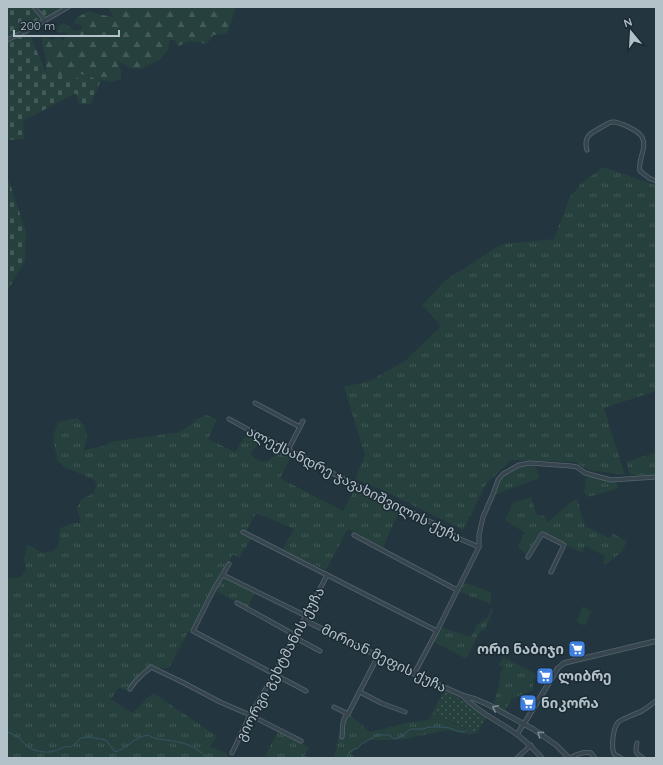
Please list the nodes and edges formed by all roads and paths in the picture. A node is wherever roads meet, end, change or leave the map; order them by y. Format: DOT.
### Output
graph roads {
  1 [pos="34,7"];
  2 [pos="68,7"];
  3 [pos="45,20"];
  4 [pos="7,40"];
  5 [pos="587,150"];
  6 [pos="656,181"];
  7 [pos="255,403"];
  8 [pos="229,420"];
  9 [pos="303,421"];
  10 [pos="300,427"];
  11 [pos="288,450"];
  12 [pos="656,477"];
  13 [pos="243,532"];
  14 [pos="354,535"];
  15 [pos="479,547"];
  16 [pos="528,557"];
  17 [pos="229,564"];
  18 [pos="551,572"];
  19 [pos="223,575"];
  20 [pos="327,575"];
  21 [pos="457,590"];
  22 [pos="237,603"];
  23 [pos="305,618"];
  24 [pos="437,631"];
  25 [pos="295,636"];
  26 [pos="656,641"];
  27 [pos="320,651"];
  28 [pos="378,656"];
  29 [pos="414,674"];
  30 [pos="274,675"];
  31 [pos="130,689"];
  32 [pos="306,691"];
  33 [pos="360,692"];
  34 [pos="464,696"];
  35 [pos="476,699"];
  36 [pos="656,701"];
  37 [pos="473,706"];
  38 [pos="334,707"];
  39 [pos="405,712"];
  40 [pos="348,714"];
  41 [pos="250,715"];
  42 [pos="524,724"];
  43 [pos="517,734"];
  44 [pos="342,737"];
  45 [pos="301,741"];
  46 [pos="637,743"];
  47 [pos="531,745"];
  48 [pos="232,753"];
  49 [pos="613,756"];
  50 [pos="517,758"];
  51 [pos="542,758"];
  52 [pos="570,758"];
  53 [pos="595,758"];
  54 [pos="620,758"];
  55 [pos="643,758"];
  1 -- 3 [label="street"];
  2 -- 3 [label="street"];
  3 -- 4 [label="street"];
  5 -- 6 [label="street"];
  7 -- 10 [label="street"];
  8 -- 11 [label="street, ალექსანდრე ჯავახიშვილის ქუჩა"];
  9 -- 10 [label="street"];
  10 -- 11 [label="street"];
  11 -- 15 [label="street, ალექსანდრე ჯავახიშვილის ქუჩა"];
  12 -- 15 [label="street"];
  13 -- 20 [label="street"];
  14 -- 21 [label="street"];
  15 -- 21 [label="street"];
  16 -- 18 [label="street"];
  17 -- 19 [label="street"];
  19 -- 23 [label="street"];
  19 -- 30 [label="street"];
  20 -- 23 [label="street, გიორგი გეხტმანის ქუჩა"];
  20 -- 24 [label="street"];
  21 -- 24 [label="street"];
  22 -- 25 [label="street"];
  23 -- 25 [label="street, გიორგი გეხტმანის ქუჩა"];
  23 -- 28 [label="street, მირიან მეფის ქუჩა"];
  24 -- 29 [label="street"];
  25 -- 27 [label="street"];
  25 -- 30 [label="street, გიორგი გეხტმანის ქუჩა"];
  26 -- 42 [label="street"];
  28 -- 29 [label="street, მირიან მეფის ქუჩა"];
  28 -- 33 [label="street"];
  29 -- 34 [label="street, მირიან მეფის ქუჩა"];
  30 -- 32 [label="street"];
  30 -- 41 [label="street, გიორგი გეხტმანის ქუჩა"];
  31 -- 41 [label="street"];
  33 -- 39 [label="street"];
  33 -- 40 [label="street"];
  34 -- 35 [label="street, მირიან მეფის ქუჩა"];
  34 -- 37 [label="street, მირიან მეფის ქუჩა"];
  35 -- 37 [label="street"];
  42 -- 35 [label="street, მირიან მეფის ქუჩა, one-way"];
  36 -- 49 [label="street"];
  37 -- 43 [label="street, მირიან მეფის ქუჩა"];
  38 -- 40 [label="street"];
  40 -- 44 [label="street"];
  41 -- 45 [label="street"];
  41 -- 48 [label="street, გიორგი გეხტმანის ქუჩა"];
  42 -- 43 [label="street"];
  52 -- 42 [label="street, მირიან მეფის ქუჩა, one-way"];
  43 -- 47 [label="street, მირიან მეფის ქუჩა"];
  46 -- 55 [label="street"];
  47 -- 50 [label="street"];
  47 -- 51 [label="street, მირიან მეფის ქუჩა"];
  49 -- 54 [label="street"];
  52 -- 53 [label="street"];
}
